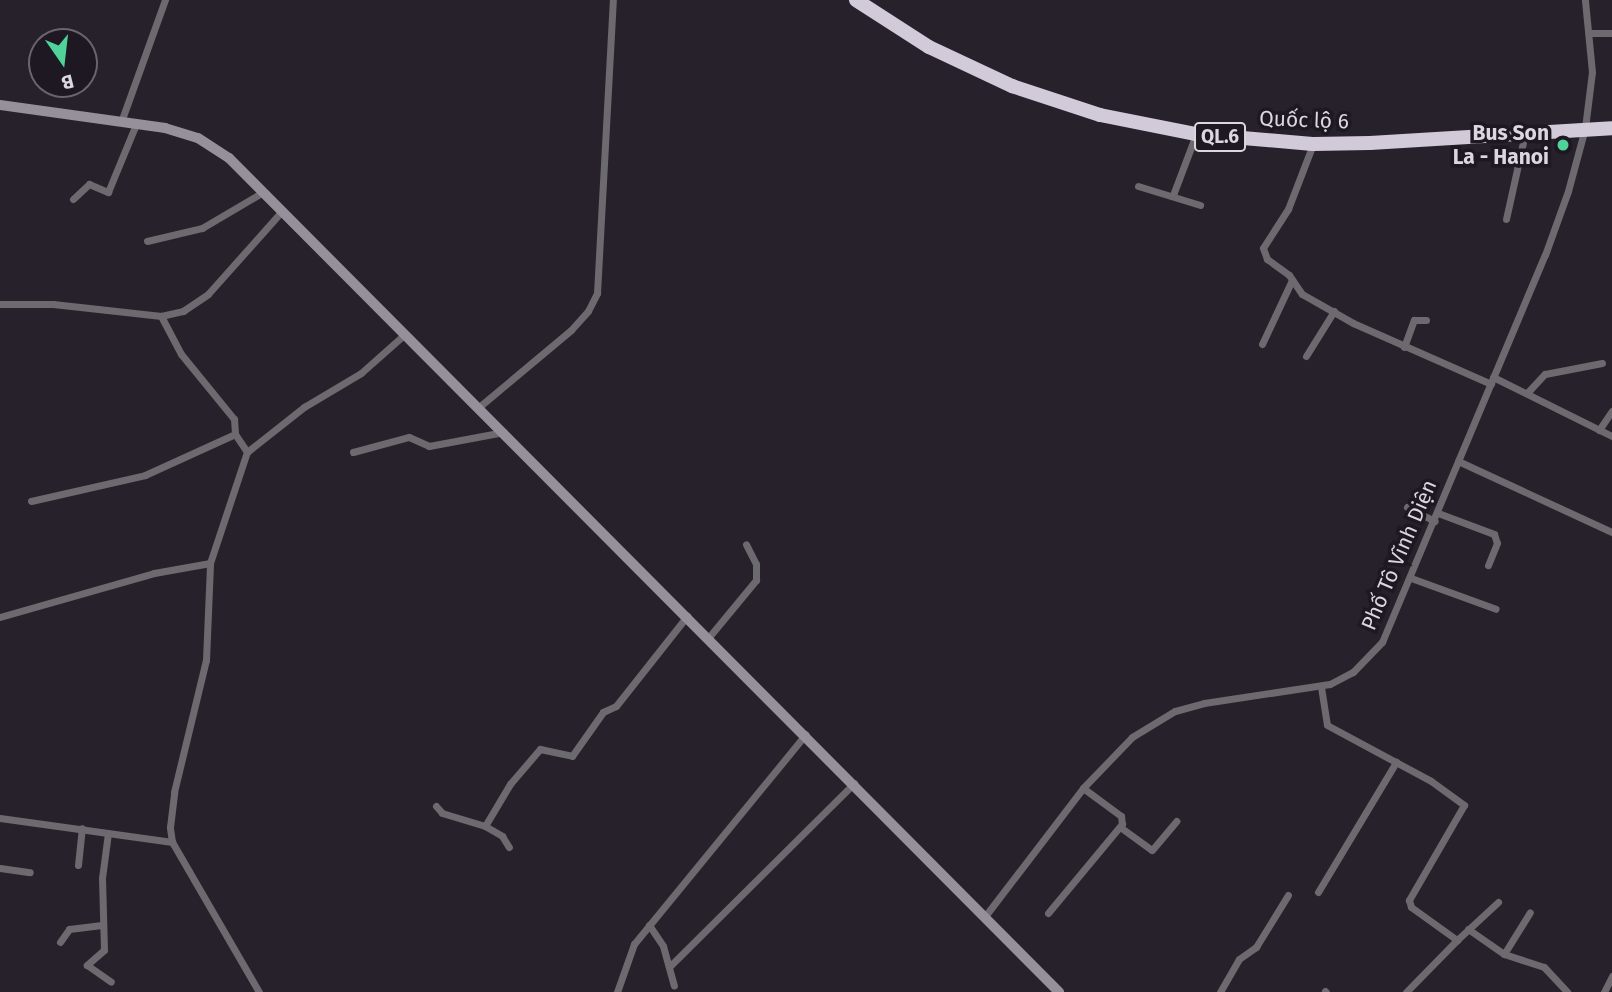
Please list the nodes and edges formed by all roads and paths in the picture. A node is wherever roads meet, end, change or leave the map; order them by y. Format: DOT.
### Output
graph roads {
  1 [pos="165,0"];
  2 [pos="613,0"];
  3 [pos="856,0"];
  4 [pos="1585,0"];
  5 [pos="1592,33"];
  6 [pos="1612,33"];
  7 [pos="0,105"];
  8 [pos="121,122"];
  9 [pos="136,124"];
  10 [pos="1585,128"];
  11 [pos="1612,128"];
  12 [pos="1525,132"];
  13 [pos="1196,134"];
  14 [pos="1313,144"];
  15 [pos="1138,186"];
  16 [pos="263,192"];
  17 [pos="1173,195"];
  18 [pos="73,199"];
  19 [pos="1200,205"];
  20 [pos="282,211"];
  21 [pos="1506,219"];
  22 [pos="147,241"];
  23 [pos="1292,281"];
  24 [pos="0,304"];
  25 [pos="1334,311"];
  26 [pos="161,316"];
  27 [pos="1426,320"];
  28 [pos="406,333"];
  29 [pos="1262,344"];
  30 [pos="1404,346"];
  31 [pos="1306,356"];
  32 [pos="1602,363"];
  33 [pos="1492,380"];
  34 [pos="1527,393"];
  35 [pos="480,407"];
  36 [pos="1612,411"];
  37 [pos="1599,430"];
  38 [pos="505,432"];
  39 [pos="235,434"];
  40 [pos="1612,436"];
  41 [pos="247,452"];
  42 [pos="354,452"];
  43 [pos="1458,461"];
  44 [pos="31,501"];
  45 [pos="1407,507"];
  46 [pos="1437,517"];
  47 [pos="1612,532"];
  48 [pos="746,544"];
  49 [pos="210,563"];
  50 [pos="1488,565"];
  51 [pos="1410,578"];
  52 [pos="1496,609"];
  53 [pos="688,616"];
  54 [pos="0,617"];
  55 [pos="709,637"];
  56 [pos="1321,687"];
  57 [pos="806,734"];
  58 [pos="1396,762"];
  59 [pos="854,783"];
  60 [pos="1083,788"];
  61 [pos="436,806"];
  62 [pos="0,818"];
  63 [pos="1176,821"];
  64 [pos="485,826"];
  65 [pos="1120,827"];
  66 [pos="82,828"];
  67 [pos="108,833"];
  68 [pos="172,842"];
  69 [pos="509,847"];
  70 [pos="78,865"];
  71 [pos="0,868"];
  72 [pos="30,872"];
  73 [pos="1318,892"];
  74 [pos="1288,895"];
  75 [pos="1498,902"];
  76 [pos="1530,912"];
  77 [pos="1048,914"];
  78 [pos="986,915"];
  79 [pos="102,925"];
  80 [pos="649,925"];
  81 [pos="1468,929"];
  82 [pos="1457,940"];
  83 [pos="60,942"];
  84 [pos="1504,954"];
  85 [pos="669,967"];
  86 [pos="1612,976"];
  87 [pos="111,982"];
  88 [pos="674,986"];
  89 [pos="260,992"];
  90 [pos="617,992"];
  91 [pos="1059,992"];
  92 [pos="1220,992"];
  93 [pos="1406,992"];
  94 [pos="1567,992"];
  95 [pos="1604,992"];
  1 -- 8 [label="street"];
  2 -- 35 [label="street"];
  3 -- 13 [label="highway, Quốc lộ 6 / QL.6"];
  4 -- 5 [label="street, Phố Tô Vĩnh Diện"];
  5 -- 6 [label="street"];
  5 -- 10 [label="street, Phố Tô Vĩnh Diện"];
  7 -- 8 [label="street"];
  8 -- 9 [label="street"];
  9 -- 16 [label="street"];
  9 -- 18 [label="street"];
  10 -- 11 [label="highway, Quốc lộ 6 / QL.6"];
  10 -- 12 [label="highway, Quốc lộ 6 / QL.6"];
  10 -- 33 [label="street, Phố Tô Vĩnh Diện"];
  12 -- 14 [label="highway, Quốc lộ 6 / QL.6"];
  12 -- 21 [label="street"];
  13 -- 14 [label="highway, Quốc lộ 6 / QL.6"];
  13 -- 17 [label="street"];
  14 -- 23 [label="street"];
  15 -- 17 [label="street"];
  16 -- 20 [label="street"];
  16 -- 22 [label="street"];
  17 -- 19 [label="street"];
  20 -- 26 [label="street"];
  20 -- 28 [label="street"];
  23 -- 25 [label="street"];
  23 -- 29 [label="street"];
  24 -- 26 [label="street"];
  25 -- 30 [label="street"];
  25 -- 31 [label="street"];
  26 -- 39 [label="street"];
  27 -- 30 [label="street"];
  28 -- 35 [label="street"];
  28 -- 41 [label="street"];
  30 -- 33 [label="street"];
  32 -- 34 [label="street"];
  33 -- 34 [label="street"];
  33 -- 43 [label="street, Phố Tô Vĩnh Diện"];
  34 -- 37 [label="street"];
  35 -- 38 [label="street"];
  36 -- 37 [label="street"];
  37 -- 40 [label="street"];
  38 -- 42 [label="street"];
  38 -- 53 [label="street"];
  39 -- 41 [label="street"];
  39 -- 44 [label="street"];
  41 -- 49 [label="street"];
  43 -- 46 [label="street, Phố Tô Vĩnh Diện"];
  43 -- 47 [label="street"];
  45 -- 46 [label="street"];
  46 -- 50 [label="street"];
  46 -- 51 [label="street, Phố Tô Vĩnh Diện"];
  48 -- 55 [label="street"];
  49 -- 54 [label="street"];
  49 -- 68 [label="street"];
  51 -- 52 [label="street"];
  51 -- 56 [label="street, Phố Tô Vĩnh Diện"];
  53 -- 55 [label="street"];
  53 -- 64 [label="street"];
  55 -- 57 [label="street"];
  56 -- 58 [label="street"];
  56 -- 60 [label="street, Phố Tô Vĩnh Diện"];
  57 -- 59 [label="street"];
  57 -- 80 [label="street"];
  58 -- 73 [label="street"];
  58 -- 82 [label="street"];
  59 -- 78 [label="street"];
  59 -- 85 [label="street"];
  60 -- 65 [label="street"];
  60 -- 78 [label="street, Phố Tô Vĩnh Diện"];
  61 -- 64 [label="street"];
  62 -- 66 [label="street"];
  63 -- 65 [label="street"];
  64 -- 69 [label="street"];
  65 -- 77 [label="street"];
  66 -- 67 [label="street"];
  66 -- 70 [label="street"];
  67 -- 68 [label="street"];
  67 -- 79 [label="street"];
  68 -- 89 [label="street"];
  71 -- 72 [label="street"];
  74 -- 92 [label="street"];
  75 -- 81 [label="street"];
  76 -- 84 [label="street"];
  78 -- 91 [label="street"];
  79 -- 83 [label="street"];
  79 -- 87 [label="street"];
  80 -- 85 [label="street"];
  80 -- 90 [label="street"];
  81 -- 82 [label="street"];
  81 -- 84 [label="street"];
  82 -- 93 [label="street"];
  84 -- 94 [label="street"];
  85 -- 88 [label="street"];
  86 -- 95 [label="street"];
}
